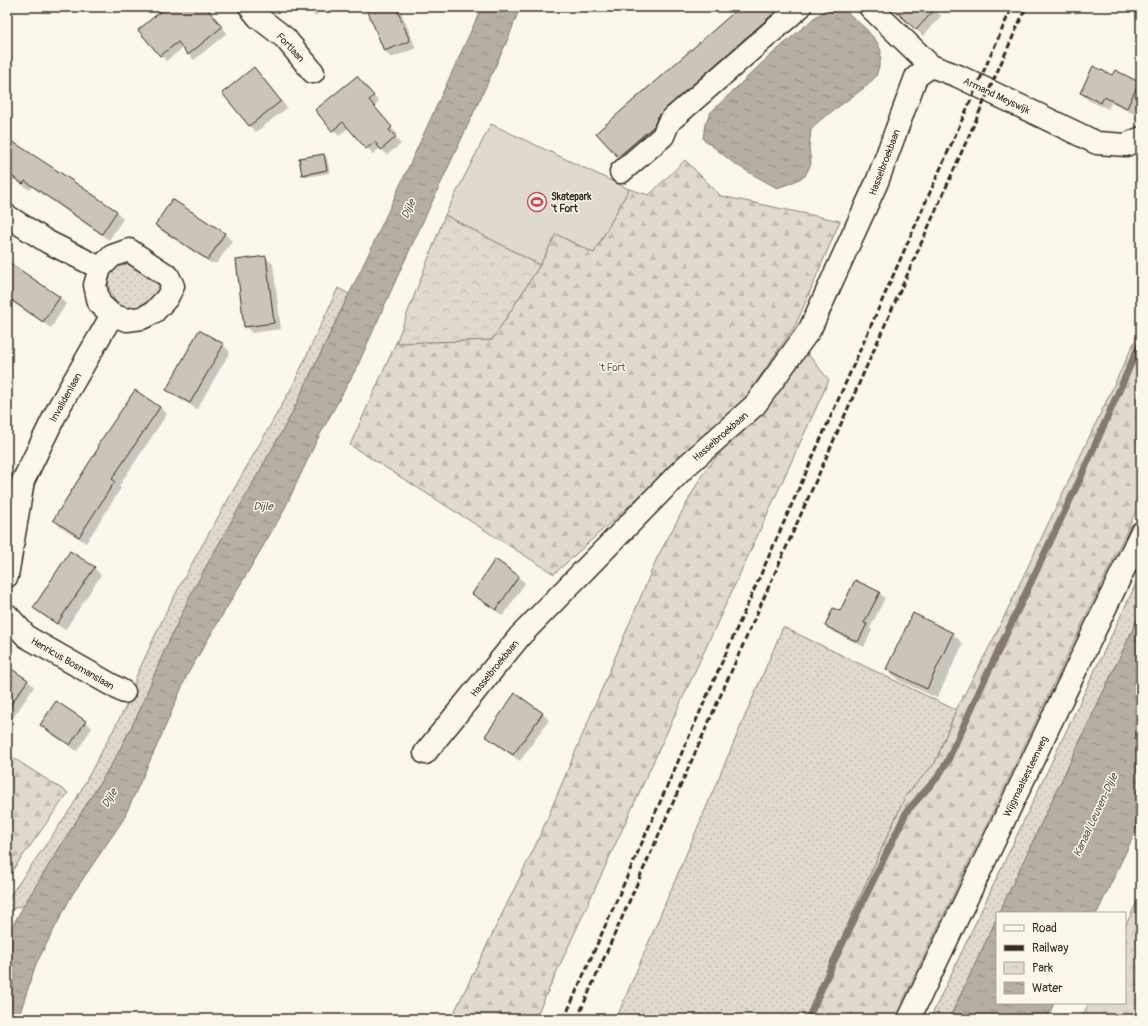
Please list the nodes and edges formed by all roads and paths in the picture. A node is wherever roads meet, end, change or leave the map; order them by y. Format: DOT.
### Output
graph roads {
  1 [pos="250,7"];
  2 [pos="800,7"];
  3 [pos="870,7"];
  4 [pos="931,66"];
  5 [pos="313,72"];
  6 [pos="1141,138"];
  7 [pos="621,172"];
  8 [pos="7,216"];
  9 [pos="100,268"];
  10 [pos="112,316"];
  11 [pos="15,487"];
  12 [pos="1141,533"];
  13 [pos="7,576"];
  14 [pos="7,615"];
  15 [pos="124,692"];
  16 [pos="426,753"];
  17 [pos="909,1019"];
  1 -- 5 [label="street, Fortlaan"];
  2 -- 7 [label="street"];
  3 -- 4 [label="street, Armand Meyswijk"];
  4 -- 6 [label="street, Armand Meyswijk"];
  4 -- 16 [label="street, Hasselbroekbaan"];
  8 -- 9 [label="street"];
  9 -- 10 [label="street"];
  9 -- 10 [label="street"];
  10 -- 11 [label="street, Invalidenlaan"];
  11 -- 13 [label="street, Invalidenlaan"];
  12 -- 17 [label="street, Wijgmaalsesteenweg"];
  14 -- 15 [label="street, Henricus Bosmanslaan"];
}
